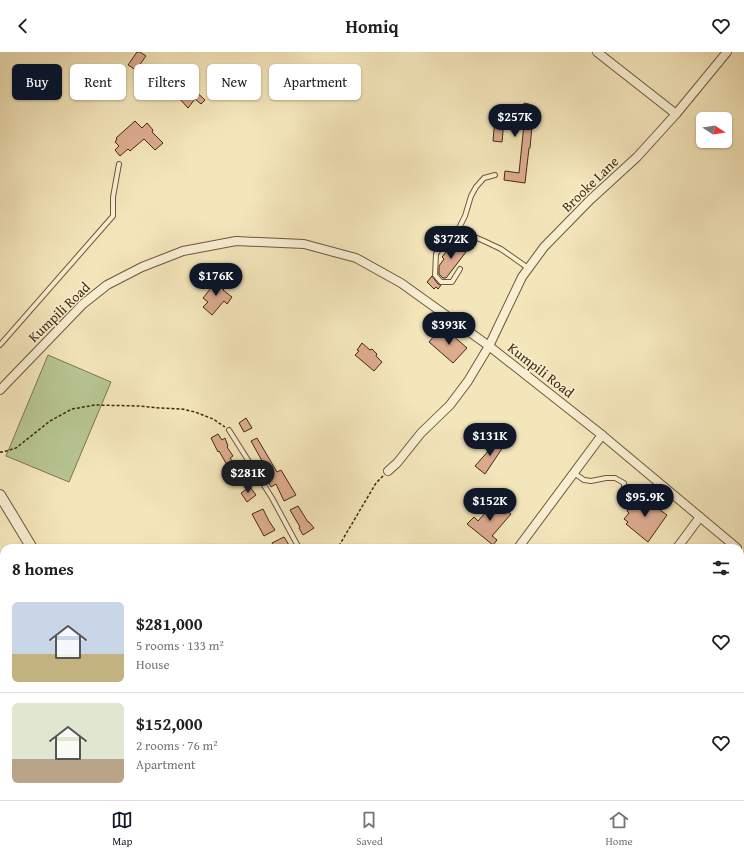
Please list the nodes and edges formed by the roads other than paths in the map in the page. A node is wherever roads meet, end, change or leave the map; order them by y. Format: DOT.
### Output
graph roads {
  1 [pos="597,52"];
  2 [pos="727,52"];
  3 [pos="676,114"];
  4 [pos="119,164"];
  5 [pos="495,175"];
  6 [pos="458,230"];
  7 [pos="528,268"];
  8 [pos="460,269"];
  9 [pos="0,345"];
  10 [pos="489,346"];
  11 [pos="0,390"];
  12 [pos="229,430"];
  13 [pos="602,435"];
  14 [pos="388,471"];
  15 [pos="574,473"];
  16 [pos="0,495"];
  17 [pos="624,498"];
  18 [pos="700,516"];
  19 [pos="30,544"];
  20 [pos="297,544"];
  21 [pos="521,544"];
  22 [pos="680,544"];
  23 [pos="732,544"];
  1 -- 3 [label="street"];
  2 -- 3 [label="street, Brooke Lane"];
  3 -- 7 [label="street, Brooke Lane"];
  4 -- 9 [label="lane"];
  5 -- 6 [label="lane"];
  6 -- 7 [label="lane"];
  6 -- 8 [label="lane"];
  7 -- 10 [label="street, Brooke Lane"];
  10 -- 11 [label="street, Kumpili Road"];
  10 -- 13 [label="street, Kumpili Road"];
  10 -- 14 [label="street, Brooke Lane"];
  12 -- 20 [label="lane"];
  13 -- 15 [label="street"];
  13 -- 18 [label="street, Kumpili Road"];
  15 -- 17 [label="lane"];
  15 -- 21 [label="street"];
  16 -- 19 [label="street"];
  18 -- 22 [label="street"];
  18 -- 23 [label="street, Kumpili Road"];
}
